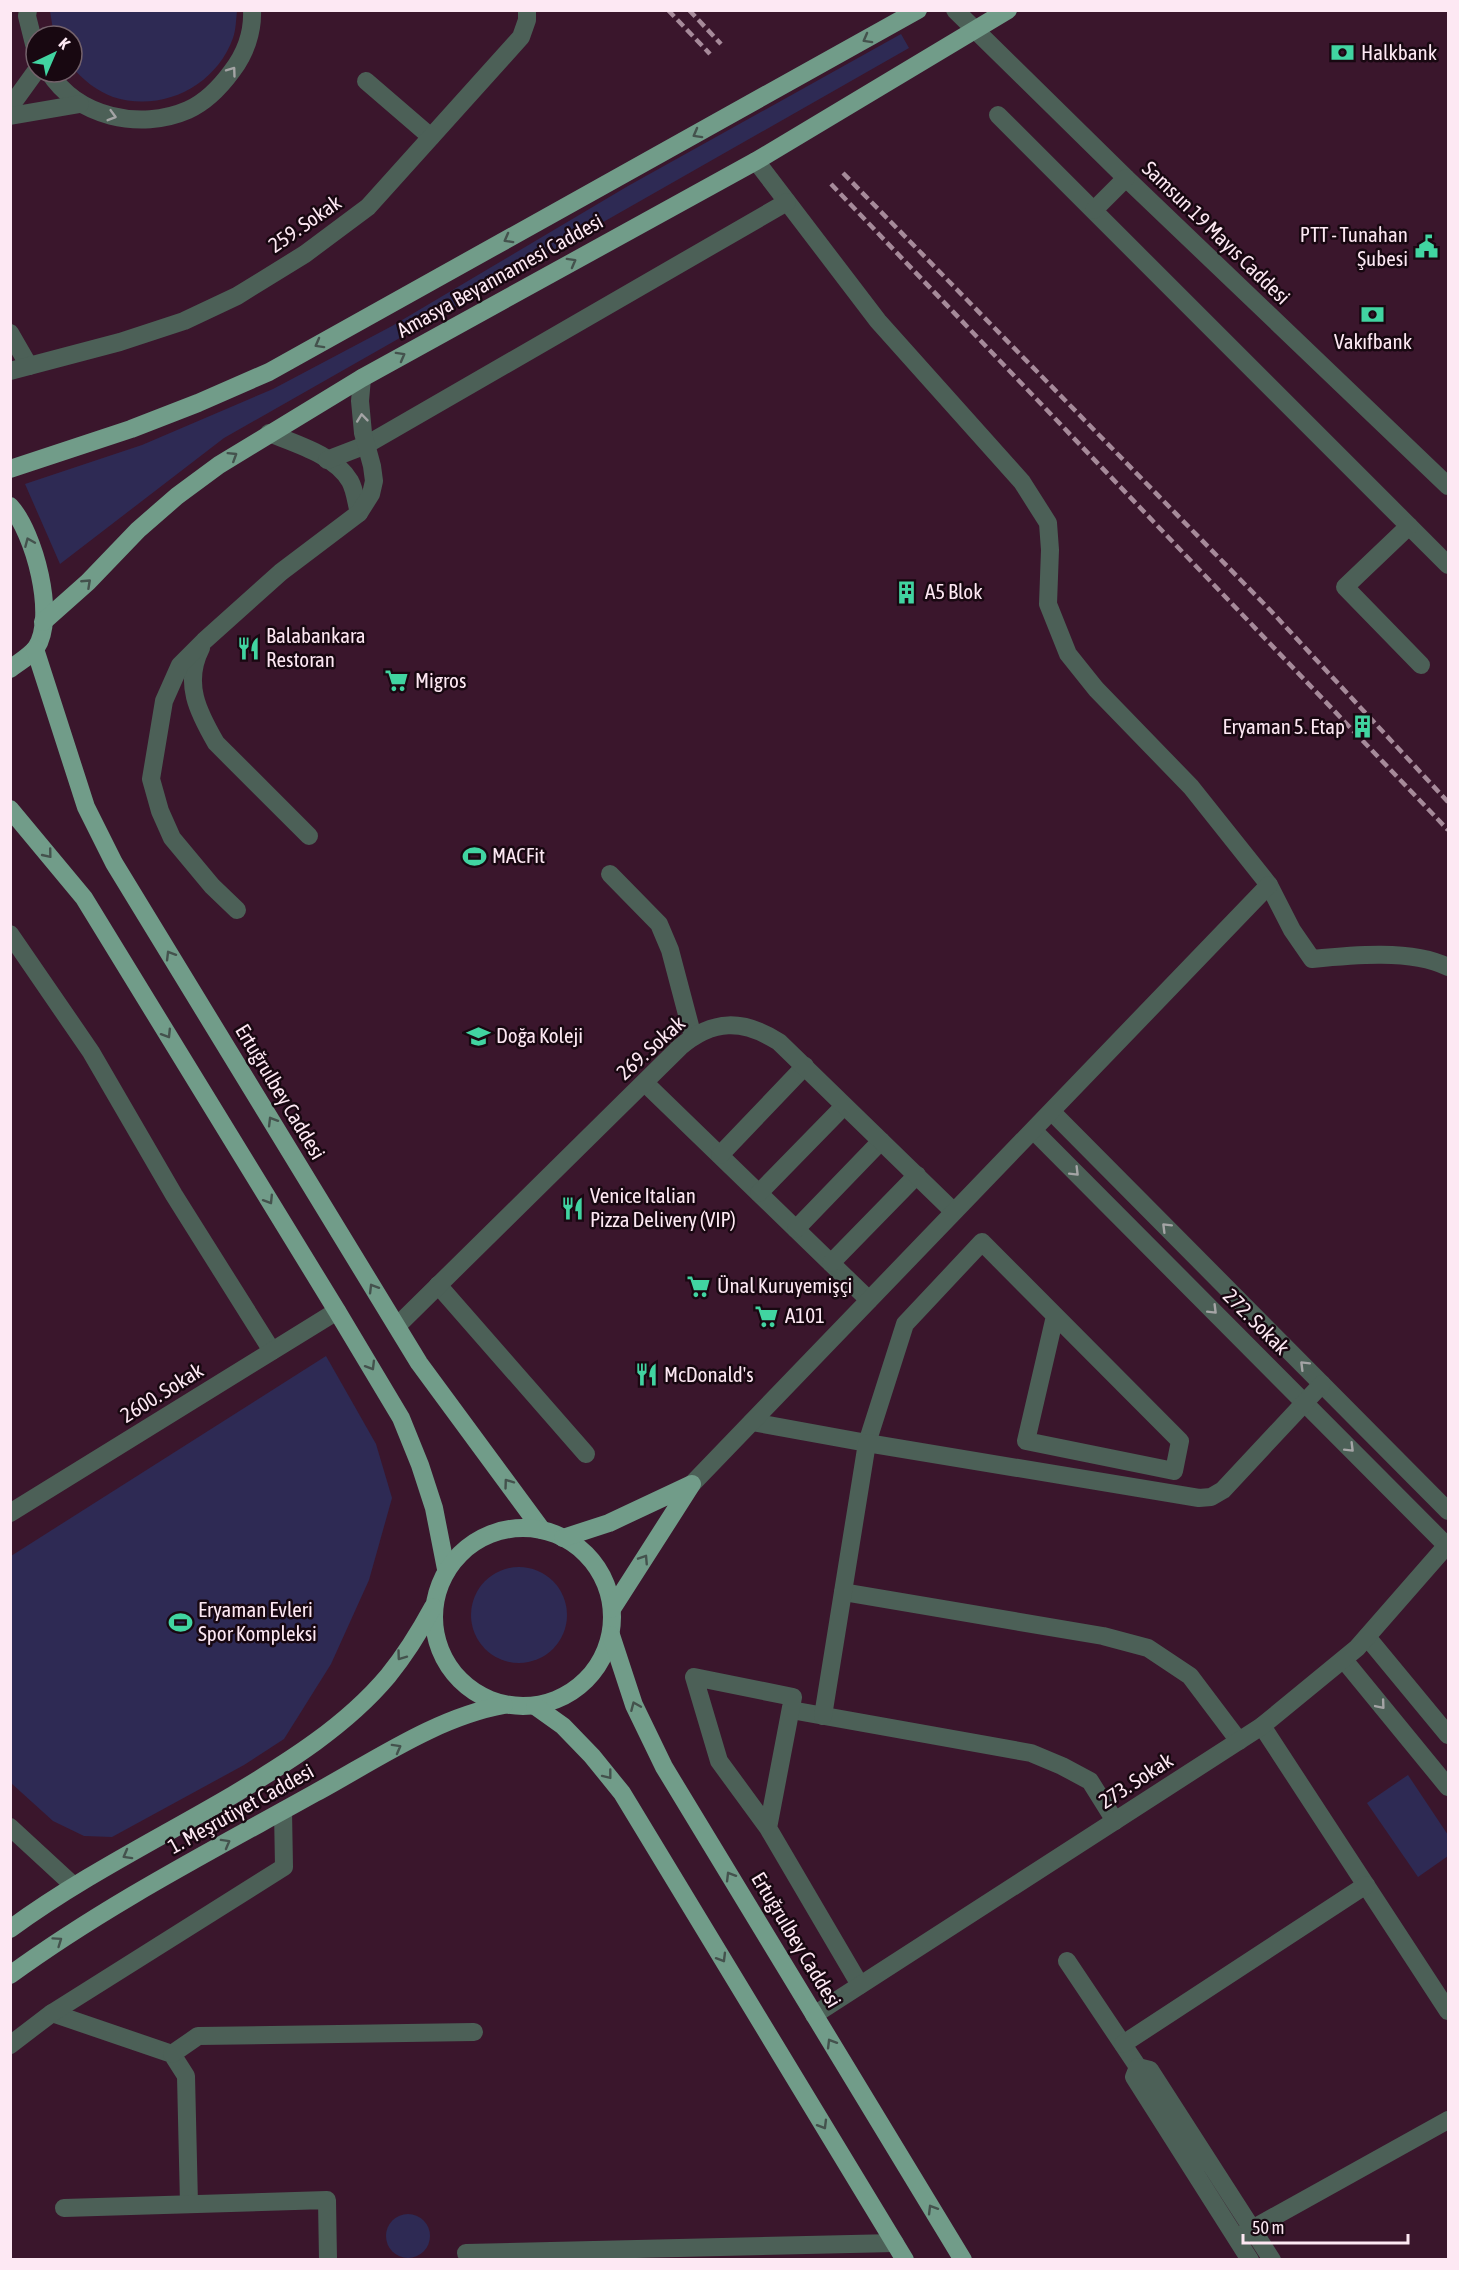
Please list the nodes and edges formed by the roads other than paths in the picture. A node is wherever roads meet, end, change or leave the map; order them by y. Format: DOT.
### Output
graph roads {
  1 [pos="252,10"];
  2 [pos="527,10"];
  3 [pos="918,10"];
  4 [pos="955,10"];
  5 [pos="1008,10"];
  6 [pos="975,31"];
  7 [pos="366,81"];
  8 [pos="27,84"];
  9 [pos="57,84"];
  10 [pos="80,104"];
  11 [pos="10,107"];
  12 [pos="998,115"];
  13 [pos="10,116"];
  14 [pos="431,136"];
  15 [pos="756,161"];
  16 [pos="1126,178"];
  17 [pos="787,202"];
  18 [pos="1094,210"];
  19 [pos="10,333"];
  20 [pos="29,366"];
  21 [pos="10,371"];
  22 [pos="362,378"];
  23 [pos="270,433"];
  24 [pos="366,445"];
  25 [pos="327,460"];
  26 [pos="10,469"];
  27 [pos="1449,486"];
  28 [pos="10,506"];
  29 [pos="359,513"];
  30 [pos="1409,526"];
  31 [pos="1449,565"];
  32 [pos="43,622"];
  33 [pos="204,640"];
  34 [pos="35,649"];
  35 [pos="1421,665"];
  36 [pos="10,669"];
  37 [pos="10,809"];
  38 [pos="309,836"];
  39 [pos="610,874"];
  40 [pos="1269,885"];
  41 [pos="237,910"];
  42 [pos="10,934"];
  43 [pos="1449,967"];
  44 [pos="693,1036"];
  45 [pos="805,1066"];
  46 [pos="645,1083"];
  47 [pos="844,1106"];
  48 [pos="1052,1112"];
  49 [pos="1034,1131"];
  50 [pos="881,1141"];
  51 [pos="720,1155"];
  52 [pos="917,1175"];
  53 [pos="759,1193"];
  54 [pos="954,1211"];
  55 [pos="796,1229"];
  56 [pos="831,1263"];
  57 [pos="438,1286"];
  58 [pos="869,1300"];
  59 [pos="337,1311"];
  60 [pos="1055,1316"];
  61 [pos="397,1326"];
  62 [pos="272,1351"];
  63 [pos="1322,1384"];
  64 [pos="1304,1402"];
  65 [pos="752,1422"];
  66 [pos="867,1443"];
  67 [pos="586,1454"];
  68 [pos="692,1484"];
  69 [pos="1449,1511"];
  70 [pos="10,1513"];
  71 [pos="542,1530"];
  72 [pos="563,1538"];
  73 [pos="1448,1545"];
  74 [pos="446,1569"];
  75 [pos="843,1592"];
  76 [pos="433,1607"];
  77 [pos="612,1609"];
  78 [pos="611,1635"];
  79 [pos="1367,1637"];
  80 [pos="1344,1660"];
  81 [pos="504,1705"];
  82 [pos="536,1706"];
  83 [pos="791,1710"];
  84 [pos="823,1716"];
  85 [pos="1263,1726"];
  86 [pos="1449,1736"];
  87 [pos="1239,1741"];
  88 [pos="1449,1787"];
  89 [pos="284,1811"];
  90 [pos="1115,1821"];
  91 [pos="10,1827"];
  92 [pos="768,1828"];
  93 [pos="1366,1885"];
  94 [pos="74,1886"];
  95 [pos="10,1929"];
  96 [pos="1066,1961"];
  97 [pos="10,1975"];
  98 [pos="860,1985"];
  99 [pos="1449,2011"];
  100 [pos="52,2013"];
  101 [pos="814,2014"];
  102 [pos="474,2032"];
  103 [pos="1123,2044"];
  104 [pos="10,2045"];
  105 [pos="172,2054"];
  106 [pos="1449,2120"];
  107 [pos="189,2204"];
  108 [pos="64,2208"];
  109 [pos="1244,2234"];
  110 [pos="895,2243"];
  111 [pos="466,2253"];
  112 [pos="328,2259"];
  113 [pos="905,2259"];
  114 [pos="963,2259"];
  115 [pos="1250,2259"];
  116 [pos="1272,2259"];
  10 -- 1 [label="street, one-way"];
  2 -- 14 [label="street, 259. Sokak"];
  3 -- 26 [label="main road, Amasya Beyannamesi Caddesi, one-way"];
  4 -- 6 [label="street, Samsun 19 Mayıs Caddesi"];
  5 -- 6 [label="main road, Amasya Beyannamesi Caddesi"];
  6 -- 15 [label="main road, Amasya Beyannamesi Caddesi"];
  6 -- 16 [label="street, Samsun 19 Mayıs Caddesi"];
  7 -- 14 [label="street"];
  8 -- 11 [label="street"];
  9 -- 10 [label="street"];
  10 -- 13 [label="street"];
  12 -- 18 [label="street"];
  14 -- 20 [label="street, 259. Sokak"];
  15 -- 17 [label="street"];
  22 -- 15 [label="main road, Amasya Beyannamesi Caddesi, one-way"];
  16 -- 18 [label="street"];
  16 -- 27 [label="street, Samsun 19 Mayıs Caddesi"];
  17 -- 24 [label="street"];
  17 -- 40 [label="street"];
  18 -- 30 [label="street"];
  19 -- 20 [label="street"];
  20 -- 21 [label="street, 259. Sokak"];
  22 -- 23 [label="main road, Amasya Beyannamesi Caddesi"];
  24 -- 22 [label="street, one-way"];
  23 -- 25 [label="street"];
  32 -- 23 [label="main road, Amasya Beyannamesi Caddesi, one-way"];
  24 -- 25 [label="street"];
  24 -- 29 [label="street"];
  25 -- 29 [label="street"];
  32 -- 28 [label="main road, one-way"];
  29 -- 33 [label="street"];
  30 -- 31 [label="street"];
  30 -- 35 [label="street"];
  32 -- 34 [label="main road"];
  33 -- 38 [label="street"];
  33 -- 41 [label="street"];
  34 -- 36 [label="main road"];
  61 -- 34 [label="main road, Ertuğrulbey Caddesi, one-way"];
  37 -- 59 [label="main road, one-way"];
  39 -- 44 [label="street"];
  40 -- 43 [label="street"];
  40 -- 48 [label="street"];
  42 -- 62 [label="street"];
  44 -- 45 [label="street, 269. Sokak"];
  44 -- 46 [label="street, 269. Sokak"];
  45 -- 47 [label="street, 269. Sokak"];
  45 -- 51 [label="street"];
  46 -- 51 [label="street"];
  46 -- 57 [label="street, 269. Sokak"];
  47 -- 50 [label="street, 269. Sokak"];
  47 -- 53 [label="street"];
  48 -- 49 [label="street"];
  63 -- 48 [label="street, 272. Sokak, one-way"];
  49 -- 54 [label="street"];
  49 -- 64 [label="street, 272. Sokak, one-way"];
  50 -- 52 [label="street, 269. Sokak"];
  50 -- 55 [label="street"];
  51 -- 53 [label="street"];
  52 -- 54 [label="street, 269. Sokak"];
  52 -- 56 [label="street"];
  53 -- 55 [label="street"];
  54 -- 58 [label="street"];
  55 -- 56 [label="street"];
  56 -- 58 [label="street"];
  57 -- 61 [label="street, 269. Sokak"];
  57 -- 67 [label="street"];
  58 -- 65 [label="street"];
  59 -- 62 [label="street, 2600. Sokak"];
  59 -- 74 [label="main road, one-way"];
  60 -- 60 [label="street"];
  60 -- 66 [label="street"];
  71 -- 61 [label="main road, Ertuğrulbey Caddesi, one-way"];
  62 -- 70 [label="street, 2600. Sokak"];
  63 -- 64 [label="street"];
  63 -- 69 [label="street, 272. Sokak"];
  64 -- 66 [label="street"];
  64 -- 73 [label="street, 272. Sokak, one-way"];
  65 -- 66 [label="street"];
  65 -- 68 [label="street"];
  66 -- 75 [label="street"];
  68 -- 72 [label="main road"];
  77 -- 68 [label="main road, one-way"];
  71 -- 72 [label="main road"];
  71 -- 74 [label="main road"];
  72 -- 77 [label="main road"];
  73 -- 79 [label="street, 273. Sokak"];
  74 -- 76 [label="main road"];
  75 -- 84 [label="street"];
  75 -- 87 [label="street"];
  76 -- 81 [label="main road"];
  76 -- 94 [label="main road, 1. Meşrutiyet Caddesi, one-way"];
  77 -- 78 [label="main road"];
  78 -- 82 [label="main road"];
  101 -- 78 [label="main road, Ertuğrulbey Caddesi, one-way"];
  79 -- 80 [label="street, 273. Sokak"];
  79 -- 86 [label="street"];
  80 -- 85 [label="street, 273. Sokak"];
  80 -- 88 [label="street, one-way"];
  81 -- 82 [label="main road"];
  89 -- 81 [label="main road, 1. Meşrutiyet Caddesi, one-way"];
  82 -- 110 [label="main road, one-way"];
  83 -- 84 [label="street"];
  83 -- 92 [label="street"];
  83 -- 92 [label="street"];
  84 -- 90 [label="street"];
  85 -- 87 [label="street, 273. Sokak"];
  85 -- 93 [label="street"];
  87 -- 90 [label="street, 273. Sokak"];
  97 -- 89 [label="main road, 1. Meşrutiyet Caddesi, one-way"];
  89 -- 100 [label="street"];
  90 -- 98 [label="street, 273. Sokak"];
  91 -- 94 [label="street"];
  92 -- 98 [label="street"];
  93 -- 99 [label="street"];
  93 -- 103 [label="street"];
  94 -- 95 [label="main road, 1. Meşrutiyet Caddesi"];
  96 -- 103 [label="street"];
  98 -- 101 [label="street, 273. Sokak"];
  100 -- 104 [label="street"];
  100 -- 105 [label="street"];
  114 -- 101 [label="main road, Ertuğrulbey Caddesi, one-way"];
  102 -- 105 [label="street"];
  103 -- 109 [label="street"];
  105 -- 107 [label="street"];
  106 -- 109 [label="street"];
  107 -- 108 [label="street"];
  107 -- 112 [label="street"];
  109 -- 115 [label="street"];
  109 -- 116 [label="street"];
  110 -- 111 [label="street"];
  110 -- 113 [label="main road"];
}
